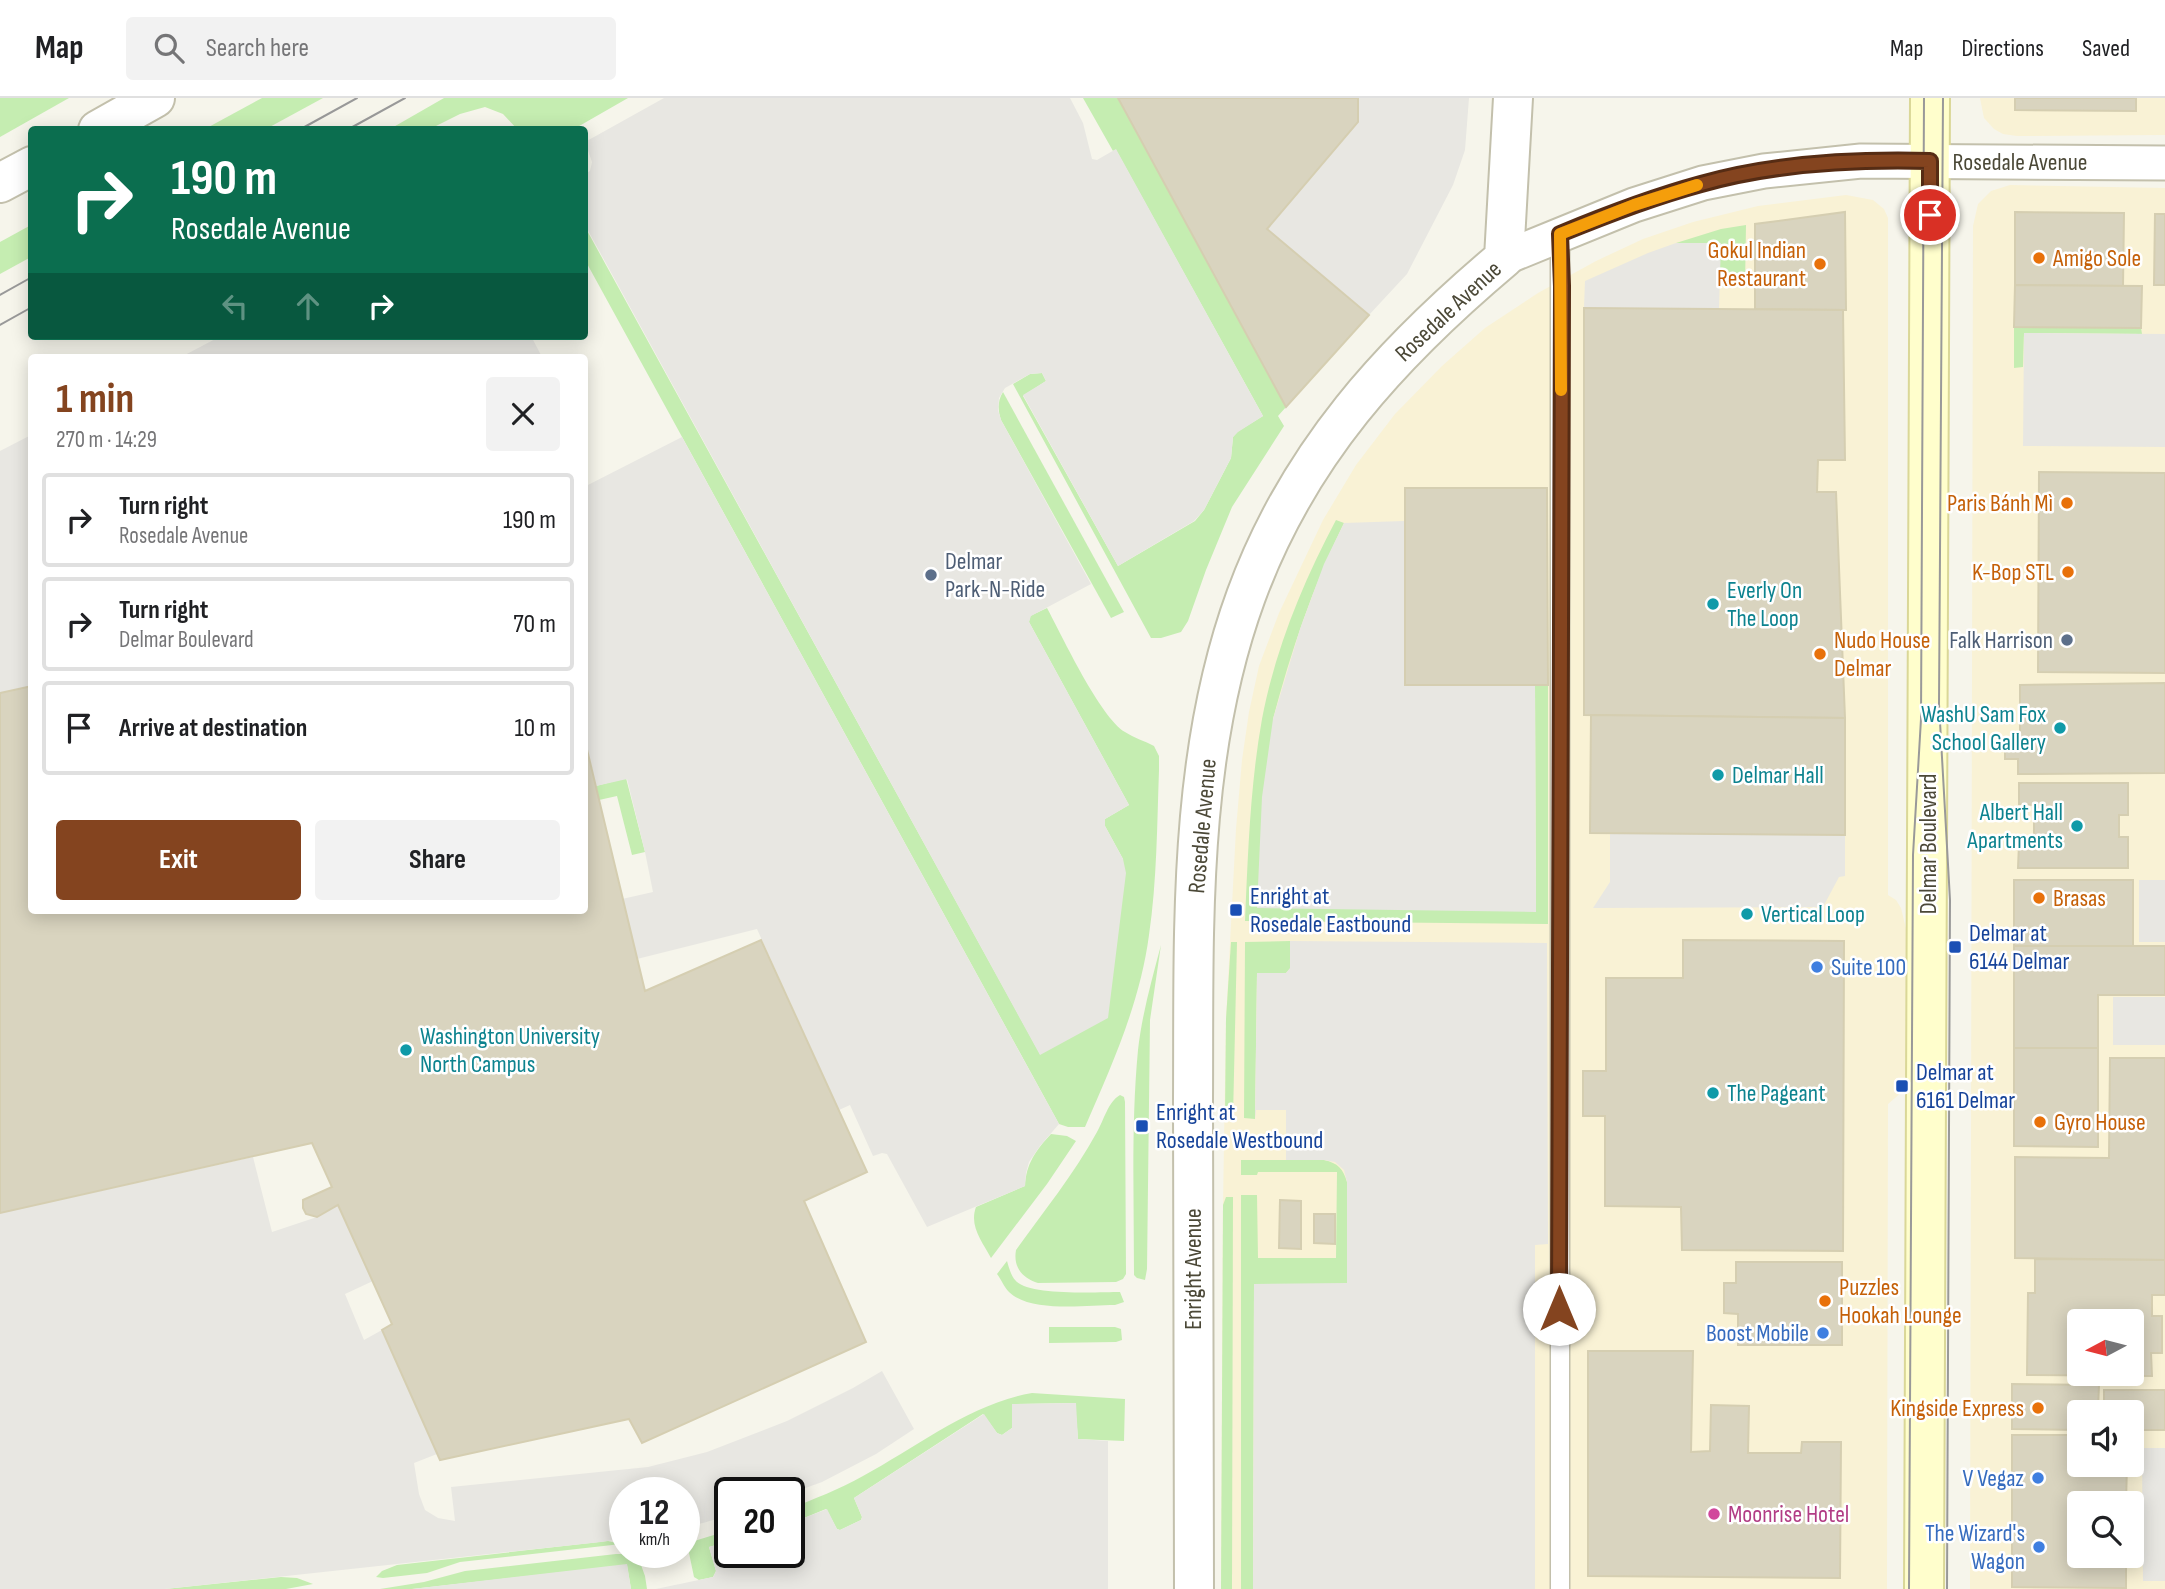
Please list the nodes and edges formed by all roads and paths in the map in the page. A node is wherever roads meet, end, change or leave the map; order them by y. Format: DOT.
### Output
graph roads {
  1 [pos="155,98"];
  2 [pos="1513,98"];
  3 [pos="1930,98"];
  4 [pos="109,116"];
  5 [pos="1930,161"];
  6 [pos="2165,163"];
  7 [pos="28,168"];
  8 [pos="0,183"];
  9 [pos="1560,234"];
  10 [pos="1504,258"];
  11 [pos="1194,949"];
  12 [pos="1194,1589"];
  13 [pos="1560,1589"];
  14 [pos="1924,1589"];
  1 -- 4 [label="street"];
  2 -- 10 [label="street"];
  3 -- 5 [label="main road, Delmar Boulevard"];
  5 -- 6 [label="street, Rosedale Avenue"];
  5 -- 9 [label="street, Rosedale Avenue"];
  5 -- 14 [label="main road, Delmar Boulevard"];
  7 -- 8 [label="street"];
  9 -- 10 [label="street, Rosedale Avenue"];
  9 -- 13 [label="lane"];
  10 -- 11 [label="street, Rosedale Avenue"];
  11 -- 12 [label="street, Enright Avenue"];
}
